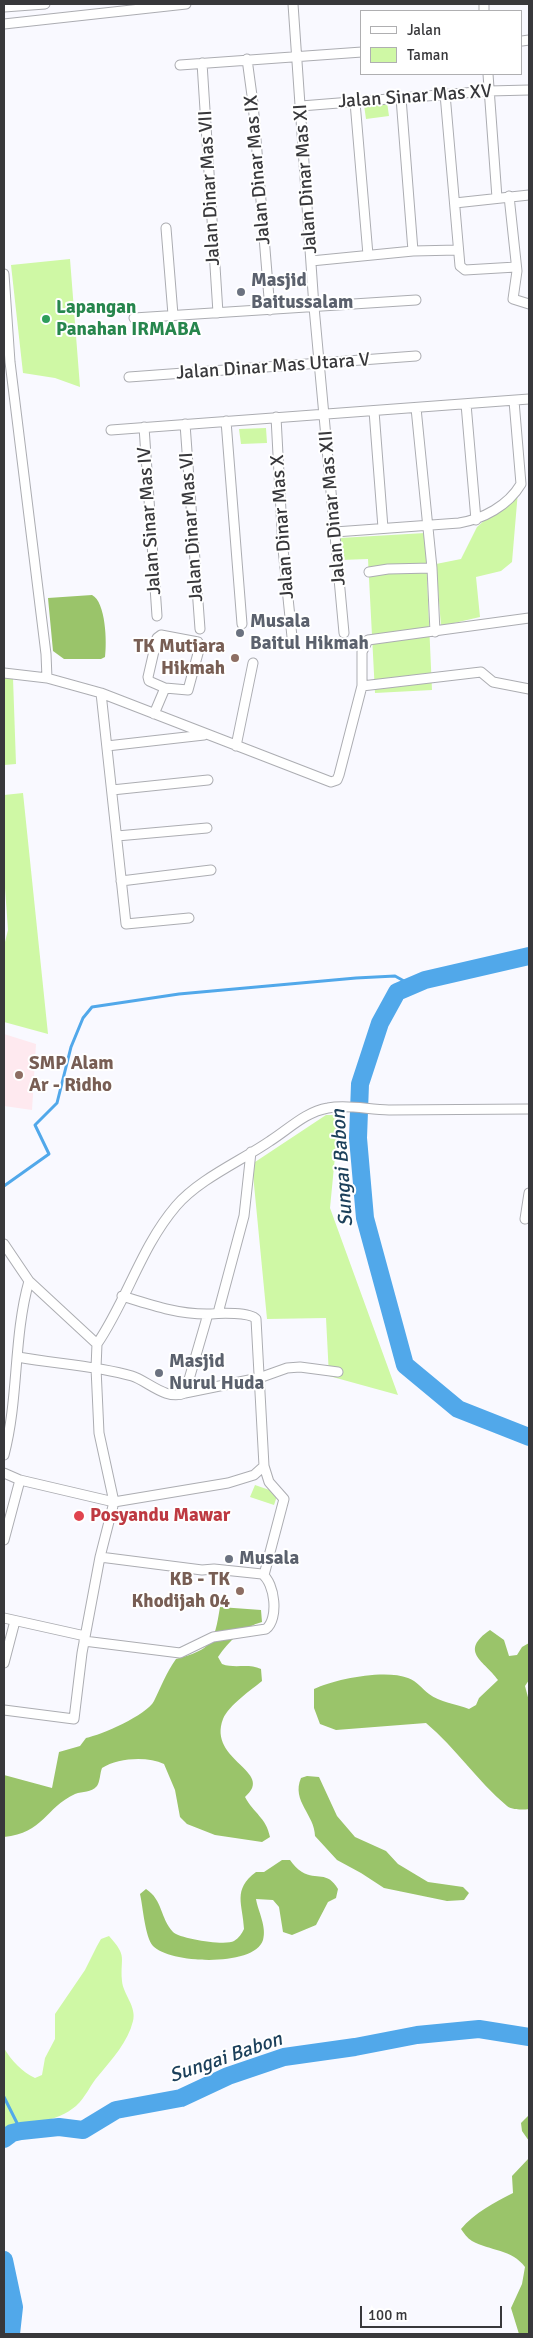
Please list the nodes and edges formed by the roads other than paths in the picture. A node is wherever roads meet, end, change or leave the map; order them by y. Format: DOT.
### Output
graph roads {
  1 [pos="39,4"];
  2 [pos="45,4"];
  3 [pos="186,4"];
  4 [pos="293,4"];
  5 [pos="4,7"];
  6 [pos="40,20"];
  7 [pos="4,24"];
  8 [pos="360,52"];
  9 [pos="297,56"];
  10 [pos="247,59"];
  11 [pos="202,63"];
  12 [pos="180,65"];
  13 [pos="488,75"];
  14 [pos="529,90"];
  15 [pos="488,91"];
  16 [pos="445,94"];
  17 [pos="401,98"];
  18 [pos="355,102"];
  19 [pos="301,106"];
  20 [pos="529,194"];
  21 [pos="509,196"];
  22 [pos="496,198"];
  23 [pos="455,203"];
  24 [pos="166,228"];
  25 [pos="458,250"];
  26 [pos="413,251"];
  27 [pos="368,255"];
  28 [pos="311,262"];
  29 [pos="516,267"];
  30 [pos="4,274"];
  31 [pos="416,300"];
  32 [pos="529,304"];
  33 [pos="314,307"];
  34 [pos="270,310"];
  35 [pos="218,313"];
  36 [pos="173,315"];
  37 [pos="134,318"];
  38 [pos="416,356"];
  39 [pos="319,364"];
  40 [pos="129,378"];
  41 [pos="529,399"];
  42 [pos="514,401"];
  43 [pos="466,404"];
  44 [pos="416,408"];
  45 [pos="374,411"];
  46 [pos="324,413"];
  47 [pos="276,417"];
  48 [pos="226,421"];
  49 [pos="185,424"];
  50 [pos="144,427"];
  51 [pos="111,430"];
  52 [pos="476,520"];
  53 [pos="427,527"];
  54 [pos="383,528"];
  55 [pos="335,532"];
  56 [pos="432,568"];
  57 [pos="368,572"];
  58 [pos="157,616"];
  59 [pos="529,618"];
  60 [pos="242,624"];
  61 [pos="200,629"];
  62 [pos="435,632"];
  63 [pos="344,633"];
  64 [pos="292,637"];
  65 [pos="253,663"];
  66 [pos="4,673"];
  67 [pos="47,678"];
  68 [pos="362,686"];
  69 [pos="165,688"];
  70 [pos="529,689"];
  71 [pos="101,693"];
  72 [pos="154,714"];
  73 [pos="206,735"];
  74 [pos="107,746"];
  75 [pos="236,746"];
  76 [pos="208,780"];
  77 [pos="112,790"];
  78 [pos="207,828"];
  79 [pos="117,836"];
  80 [pos="211,870"];
  81 [pos="121,881"];
  82 [pos="189,918"];
  83 [pos="529,1109"];
  84 [pos="251,1152"];
  85 [pos="529,1193"];
  86 [pos="525,1219"];
  87 [pos="4,1244"];
  88 [pos="29,1281"];
  89 [pos="122,1296"];
  90 [pos="213,1313"];
  91 [pos="97,1344"];
  92 [pos="18,1357"];
  93 [pos="96,1368"];
  94 [pos="338,1372"];
  95 [pos="259,1378"];
  96 [pos="185,1393"];
  97 [pos="6,1439"];
  98 [pos="4,1455"];
  99 [pos="264,1466"];
  100 [pos="4,1473"];
  101 [pos="20,1480"];
  102 [pos="114,1502"];
  103 [pos="4,1540"];
  104 [pos="100,1557"];
  105 [pos="264,1575"];
  106 [pos="4,1618"];
  107 [pos="15,1621"];
  108 [pos="85,1638"];
  109 [pos="4,1662"];
  110 [pos="4,1710"];
  1 -- 2 [label="street"];
  1 -- 5 [label="street"];
  1 -- 6 [label="street"];
  3 -- 6 [label="street"];
  4 -- 9 [label="street, Jalan Dinar Mas XI"];
  6 -- 7 [label="street"];
  8 -- 9 [label="street"];
  9 -- 10 [label="street"];
  9 -- 19 [label="street, Jalan Dinar Mas XI"];
  10 -- 11 [label="street"];
  10 -- 34 [label="street, Jalan Dinar Mas IX"];
  11 -- 12 [label="street"];
  11 -- 35 [label="street, Jalan Dinar Mas VII"];
  13 -- 15 [label="street"];
  14 -- 15 [label="street, Jalan Sinar Mas XV"];
  15 -- 16 [label="street, Jalan Sinar Mas XV"];
  15 -- 22 [label="street"];
  16 -- 17 [label="street, Jalan Sinar Mas XV"];
  16 -- 23 [label="street"];
  17 -- 18 [label="street, Jalan Sinar Mas XV"];
  17 -- 26 [label="street"];
  18 -- 19 [label="street, Jalan Sinar Mas XV"];
  18 -- 27 [label="street"];
  19 -- 28 [label="street, Jalan Dinar Mas XI"];
  20 -- 21 [label="street"];
  21 -- 22 [label="street"];
  21 -- 29 [label="street"];
  22 -- 23 [label="street"];
  23 -- 25 [label="street"];
  24 -- 36 [label="street"];
  25 -- 26 [label="street"];
  25 -- 29 [label="street"];
  26 -- 27 [label="street"];
  27 -- 28 [label="street"];
  28 -- 33 [label="street, Jalan Dinar Mas XI"];
  29 -- 32 [label="street"];
  30 -- 67 [label="street"];
  31 -- 33 [label="street"];
  33 -- 34 [label="street"];
  33 -- 39 [label="street, Jalan Dinar Mas XI"];
  34 -- 35 [label="street"];
  35 -- 36 [label="street"];
  36 -- 37 [label="street"];
  38 -- 39 [label="street, Jalan Dinar Mas Utara V"];
  39 -- 40 [label="street, Jalan Dinar Mas Utara V"];
  39 -- 46 [label="street, Jalan Dinar Mas XI"];
  41 -- 42 [label="street"];
  42 -- 43 [label="street"];
  42 -- 52 [label="street"];
  43 -- 44 [label="street"];
  43 -- 52 [label="street"];
  44 -- 45 [label="street"];
  44 -- 53 [label="street"];
  45 -- 46 [label="street"];
  45 -- 54 [label="street"];
  46 -- 47 [label="street"];
  46 -- 55 [label="street, Jalan Dinar Mas XII"];
  47 -- 48 [label="street"];
  47 -- 64 [label="street, Jalan Dinar Mas X"];
  48 -- 49 [label="street"];
  48 -- 60 [label="street"];
  49 -- 50 [label="street"];
  49 -- 61 [label="street, Jalan Dinar Mas VI"];
  50 -- 51 [label="street"];
  50 -- 58 [label="street, Jalan Sinar Mas IV"];
  52 -- 53 [label="street"];
  53 -- 54 [label="street"];
  53 -- 56 [label="street"];
  54 -- 55 [label="street"];
  55 -- 63 [label="street, Jalan Dinar Mas XII"];
  56 -- 57 [label="street"];
  56 -- 62 [label="street"];
  59 -- 62 [label="street"];
  62 -- 68 [label="street"];
  65 -- 75 [label="street"];
  66 -- 67 [label="street"];
  67 -- 71 [label="street"];
  68 -- 70 [label="street"];
  68 -- 75 [label="street"];
  69 -- 69 [label="street"];
  69 -- 72 [label="street"];
  71 -- 72 [label="street"];
  71 -- 74 [label="street"];
  72 -- 73 [label="street"];
  73 -- 74 [label="street"];
  73 -- 75 [label="street"];
  74 -- 77 [label="street"];
  76 -- 77 [label="street"];
  77 -- 79 [label="street"];
  78 -- 79 [label="street"];
  79 -- 81 [label="street"];
  80 -- 81 [label="street"];
  81 -- 82 [label="street"];
  83 -- 84 [label="street"];
  84 -- 89 [label="street"];
  84 -- 90 [label="street"];
  85 -- 86 [label="street"];
  87 -- 88 [label="street"];
  88 -- 91 [label="street"];
  88 -- 92 [label="street"];
  89 -- 90 [label="street"];
  89 -- 91 [label="street"];
  90 -- 95 [label="street"];
  90 -- 96 [label="street"];
  91 -- 93 [label="street"];
  92 -- 93 [label="street"];
  92 -- 97 [label="street"];
  93 -- 96 [label="street"];
  93 -- 102 [label="street"];
  94 -- 95 [label="street"];
  95 -- 96 [label="street"];
  95 -- 99 [label="street"];
  97 -- 98 [label="street"];
  99 -- 102 [label="street"];
  99 -- 105 [label="street"];
  100 -- 101 [label="street"];
  101 -- 102 [label="street"];
  101 -- 103 [label="street"];
  102 -- 104 [label="street"];
  104 -- 105 [label="street"];
  104 -- 108 [label="street"];
  105 -- 108 [label="street"];
  106 -- 107 [label="street"];
  107 -- 108 [label="street"];
  107 -- 109 [label="street"];
  108 -- 110 [label="street"];
}
